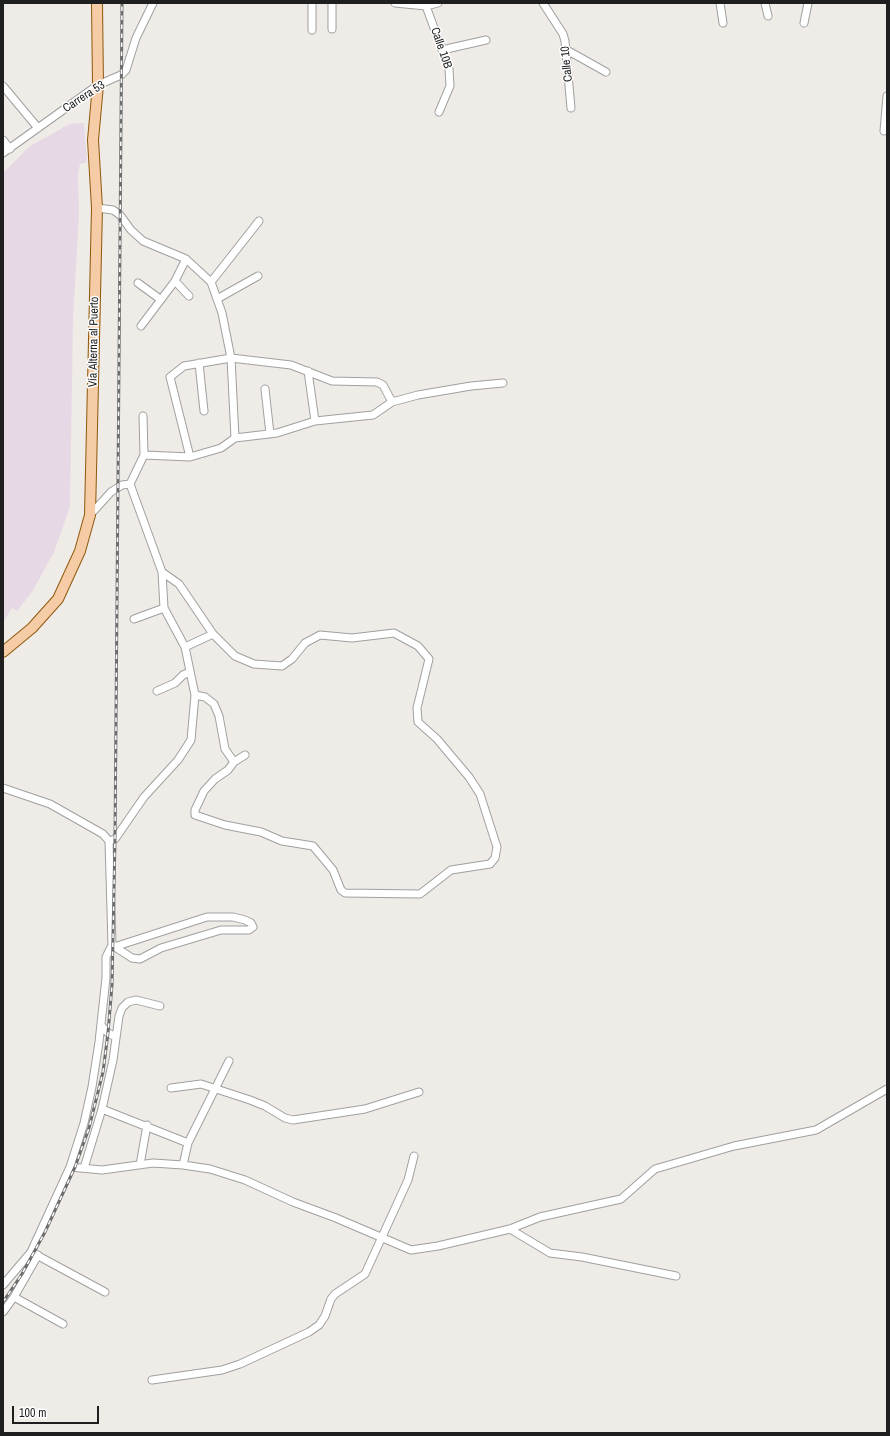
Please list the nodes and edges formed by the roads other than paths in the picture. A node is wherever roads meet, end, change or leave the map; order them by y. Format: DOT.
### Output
graph roads {
  1 [pos="96,3"];
  2 [pos="153,3"];
  3 [pos="312,3"];
  4 [pos="332,3"];
  5 [pos="395,3"];
  6 [pos="438,3"];
  7 [pos="543,3"];
  8 [pos="720,3"];
  9 [pos="765,3"];
  10 [pos="808,3"];
  11 [pos="426,6"];
  12 [pos="768,16"];
  13 [pos="723,23"];
  14 [pos="804,23"];
  15 [pos="332,29"];
  16 [pos="312,30"];
  17 [pos="486,40"];
  18 [pos="565,49"];
  19 [pos="442,50"];
  20 [pos="606,72"];
  21 [pos="98,85"];
  22 [pos="3,86"];
  23 [pos="887,96"];
  24 [pos="571,108"];
  25 [pos="439,112"];
  26 [pos="38,128"];
  27 [pos="884,131"];
  28 [pos="3,140"];
  29 [pos="10,149"];
  30 [pos="3,153"];
  31 [pos="97,208"];
  32 [pos="259,221"];
  33 [pos="186,259"];
  34 [pos="258,276"];
  35 [pos="175,281"];
  36 [pos="211,282"];
  37 [pos="138,283"];
  38 [pos="189,296"];
  39 [pos="160,299"];
  40 [pos="217,299"];
  41 [pos="140,326"];
  42 [pos="231,358"];
  43 [pos="199,362"];
  44 [pos="308,371"];
  45 [pos="503,383"];
  46 [pos="265,389"];
  47 [pos="392,402"];
  48 [pos="204,411"];
  49 [pos="143,416"];
  50 [pos="315,421"];
  51 [pos="270,434"];
  52 [pos="235,438"];
  53 [pos="144,455"];
  54 [pos="190,457"];
  55 [pos="130,484"];
  56 [pos="90,515"];
  57 [pos="162,572"];
  58 [pos="164,608"];
  59 [pos="134,619"];
  60 [pos="213,634"];
  61 [pos="185,647"];
  62 [pos="3,652"];
  63 [pos="190,672"];
  64 [pos="157,691"];
  65 [pos="195,695"];
  66 [pos="245,755"];
  67 [pos="234,762"];
  68 [pos="3,788"];
  69 [pos="109,840"];
  70 [pos="113,948"];
  71 [pos="160,1006"];
  72 [pos="101,1025"];
  73 [pos="116,1037"];
  74 [pos="229,1061"];
  75 [pos="171,1088"];
  76 [pos="215,1089"];
  77 [pos="887,1089"];
  78 [pos="420,1092"];
  79 [pos="102,1109"];
  80 [pos="147,1126"];
  81 [pos="188,1143"];
  82 [pos="414,1156"];
  83 [pos="140,1165"];
  84 [pos="183,1165"];
  85 [pos="70,1166"];
  86 [pos="84,1168"];
  87 [pos="510,1229"];
  88 [pos="383,1237"];
  89 [pos="31,1252"];
  90 [pos="38,1255"];
  91 [pos="676,1276"];
  92 [pos="3,1285"];
  93 [pos="105,1292"];
  94 [pos="14,1297"];
  95 [pos="3,1312"];
  96 [pos="63,1324"];
  97 [pos="152,1380"];
  1 -- 21 [label="main road, Vía Alterna al Puerto"];
  2 -- 21 [label="street, Carrera 53"];
  3 -- 16 [label="street"];
  4 -- 15 [label="street"];
  5 -- 11 [label="street"];
  6 -- 11 [label="street"];
  7 -- 18 [label="street, Calle 10"];
  8 -- 13 [label="street"];
  9 -- 12 [label="street"];
  10 -- 14 [label="street"];
  11 -- 19 [label="street, Calle 10B"];
  17 -- 19 [label="street"];
  18 -- 20 [label="street"];
  18 -- 24 [label="street, Calle 10"];
  19 -- 25 [label="street, Calle 10B"];
  21 -- 26 [label="street, Carrera 53"];
  21 -- 31 [label="main road, Vía Alterna al Puerto"];
  22 -- 26 [label="street"];
  23 -- 27 [label="street"];
  26 -- 29 [label="street, Carrera 53"];
  28 -- 29 [label="street"];
  29 -- 30 [label="street, Carrera 53"];
  31 -- 33 [label="street"];
  31 -- 56 [label="main road, Vía Alterna al Puerto"];
  32 -- 36 [label="street"];
  33 -- 35 [label="street"];
  33 -- 36 [label="street"];
  34 -- 40 [label="street"];
  35 -- 38 [label="street"];
  35 -- 39 [label="street"];
  36 -- 40 [label="street"];
  37 -- 39 [label="street"];
  39 -- 41 [label="street"];
  40 -- 42 [label="street"];
  42 -- 43 [label="street"];
  42 -- 44 [label="street"];
  42 -- 52 [label="street"];
  43 -- 48 [label="street"];
  43 -- 54 [label="street"];
  44 -- 47 [label="street"];
  44 -- 50 [label="street"];
  45 -- 47 [label="street"];
  46 -- 51 [label="street"];
  47 -- 50 [label="street"];
  49 -- 53 [label="street"];
  50 -- 51 [label="street"];
  51 -- 52 [label="street"];
  52 -- 54 [label="street"];
  53 -- 54 [label="street"];
  53 -- 55 [label="street"];
  55 -- 56 [label="street"];
  55 -- 57 [label="street"];
  56 -- 62 [label="main road, Vía Alterna al Puerto"];
  57 -- 58 [label="street"];
  57 -- 60 [label="street"];
  58 -- 59 [label="street"];
  58 -- 61 [label="street"];
  60 -- 61 [label="street"];
  60 -- 67 [label="street"];
  61 -- 63 [label="street"];
  63 -- 64 [label="street"];
  63 -- 65 [label="street"];
  65 -- 67 [label="street"];
  65 -- 69 [label="street"];
  66 -- 67 [label="street"];
  68 -- 69 [label="street"];
  69 -- 70 [label="street"];
  70 -- 70 [label="street"];
  70 -- 72 [label="street"];
  71 -- 73 [label="street"];
  72 -- 73 [label="street"];
  72 -- 85 [label="street"];
  73 -- 79 [label="street"];
  74 -- 76 [label="street"];
  75 -- 76 [label="street"];
  76 -- 78 [label="street"];
  76 -- 81 [label="street"];
  77 -- 87 [label="street"];
  79 -- 80 [label="street"];
  79 -- 86 [label="street"];
  80 -- 81 [label="street"];
  80 -- 83 [label="street"];
  81 -- 84 [label="street"];
  82 -- 88 [label="street"];
  83 -- 84 [label="street"];
  83 -- 86 [label="street"];
  84 -- 88 [label="street"];
  85 -- 86 [label="street"];
  85 -- 89 [label="street"];
  87 -- 88 [label="street"];
  87 -- 91 [label="street"];
  88 -- 97 [label="street"];
  89 -- 90 [label="street"];
  89 -- 92 [label="street"];
  90 -- 93 [label="street"];
  90 -- 94 [label="street"];
  94 -- 95 [label="street"];
  94 -- 96 [label="street"];
}
